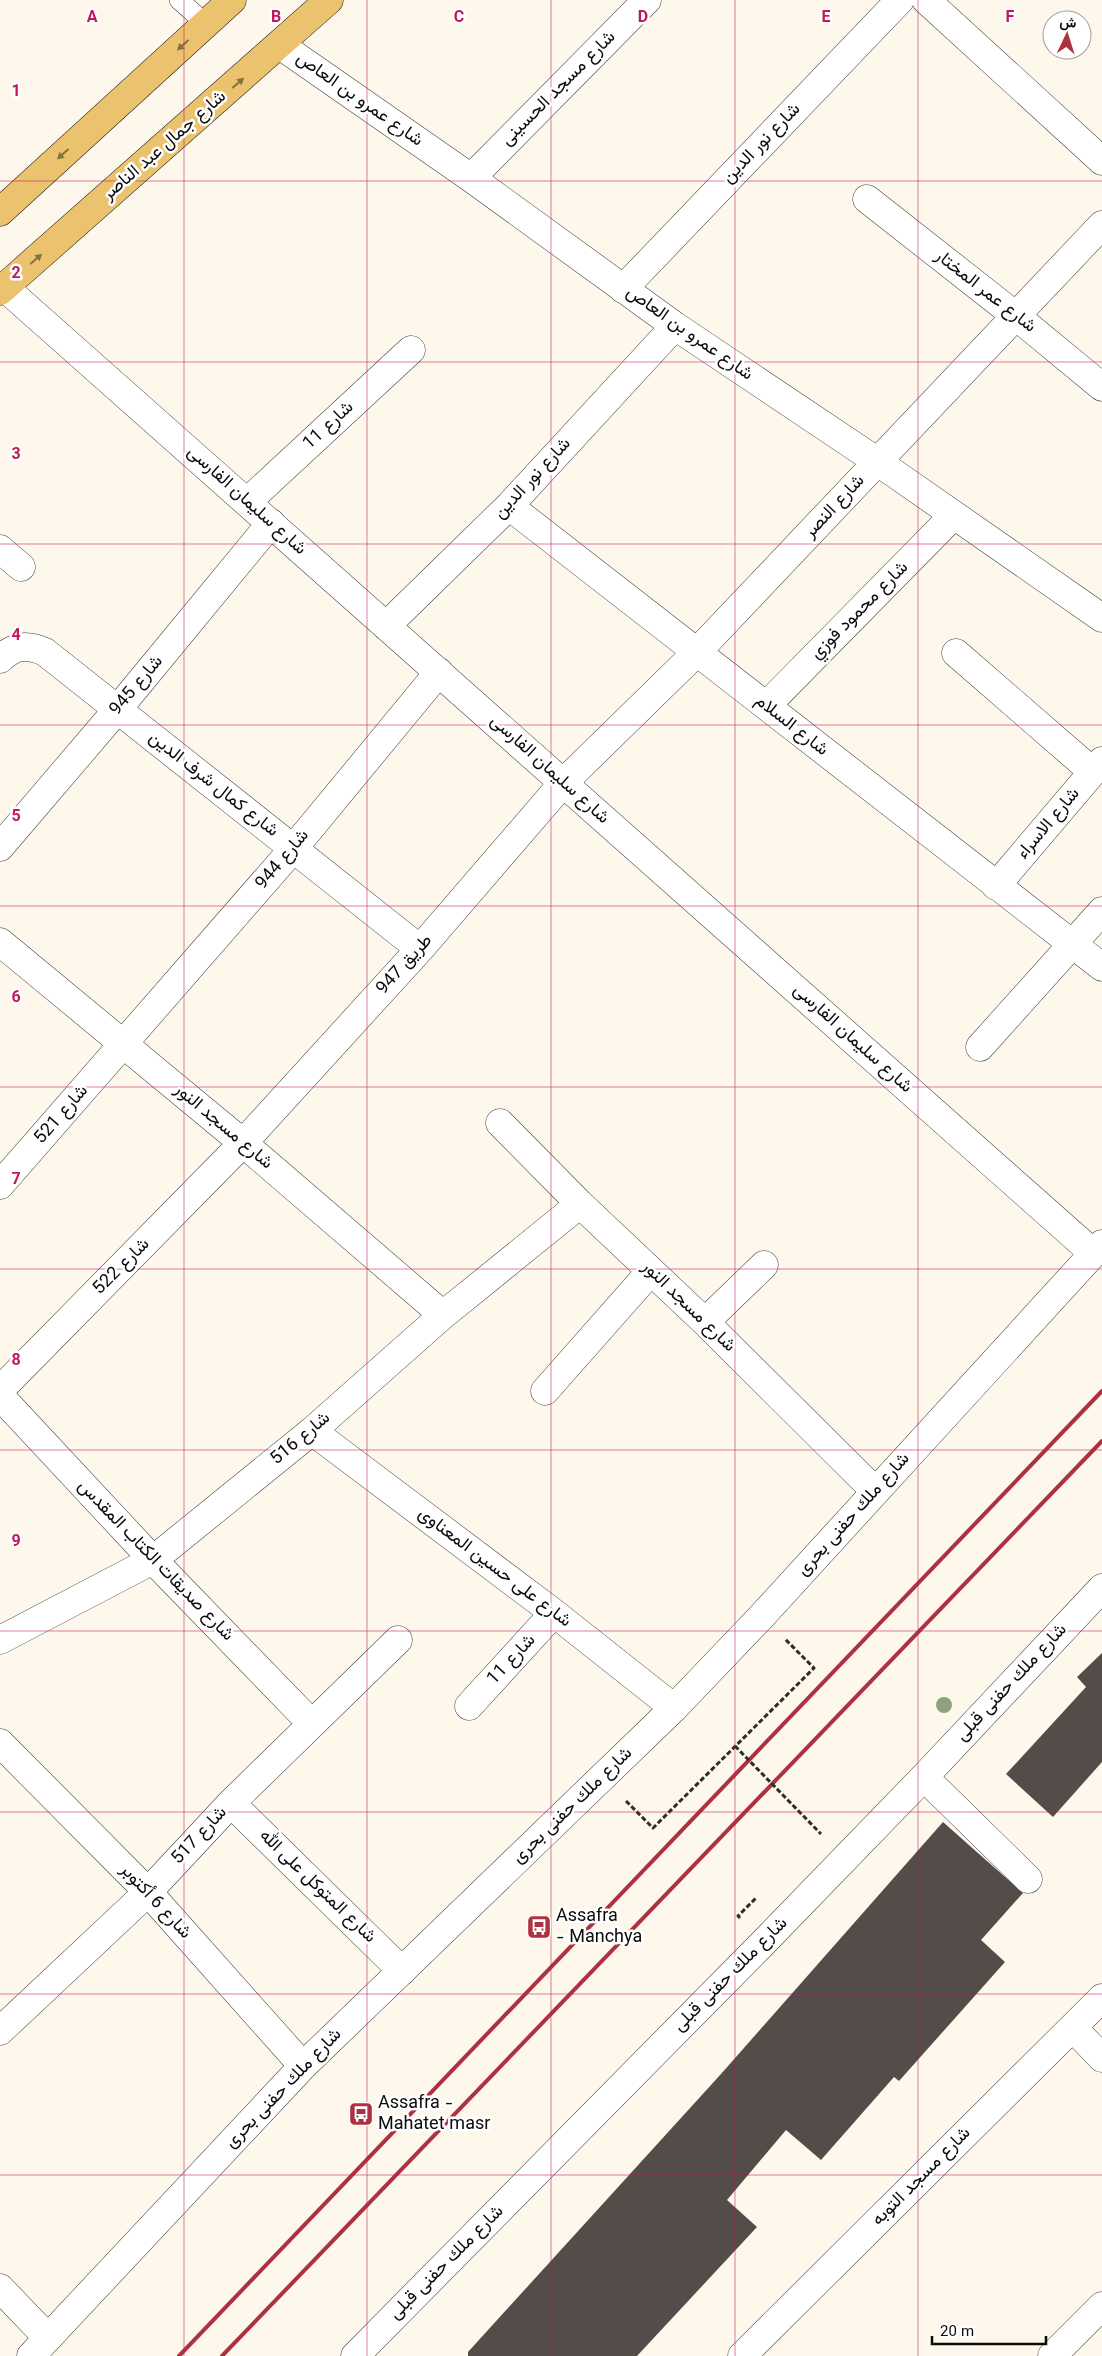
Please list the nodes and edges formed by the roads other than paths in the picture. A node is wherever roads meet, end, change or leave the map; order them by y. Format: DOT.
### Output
graph roads {
  1 [pos="179,0"];
  2 [pos="232,0"];
  3 [pos="329,0"];
  4 [pos="647,0"];
  5 [pos="900,0"];
  6 [pos="926,0"];
  7 [pos="206,24"];
  8 [pos="280,46"];
  9 [pos="1097,148"];
  10 [pos="472,178"];
  11 [pos="867,199"];
  12 [pos="0,212"];
  13 [pos="1102,225"];
  14 [pos="2,289"];
  15 [pos="623,289"];
  16 [pos="1016,316"];
  17 [pos="675,326"];
  18 [pos="411,350"];
  19 [pos="1102,387"];
  20 [pos="878,462"];
  21 [pos="247,502"];
  22 [pos="509,506"];
  23 [pos="954,515"];
  24 [pos="271,523"];
  25 [pos="0,549"];
  26 [pos="21,567"];
  27 [pos="1102,618"];
  28 [pos="386,626"];
  29 [pos="697,652"];
  30 [pos="956,653"];
  31 [pos="0,659"];
  32 [pos="438,672"];
  33 [pos="766,706"];
  34 [pos="117,710"];
  35 [pos="1098,766"];
  36 [pos="563,783"];
  37 [pos="0,847"];
  38 [pos="293,849"];
  39 [pos="996,886"];
  40 [pos="1102,912"];
  41 [pos="0,942"];
  42 [pos="1074,945"];
  43 [pos="420,949"];
  44 [pos="1102,967"];
  45 [pos="124,1045"];
  46 [pos="980,1047"];
  47 [pos="500,1123"];
  48 [pos="243,1143"];
  49 [pos="0,1185"];
  50 [pos="580,1204"];
  51 [pos="1098,1249"];
  52 [pos="764,1265"];
  53 [pos="651,1271"];
  54 [pos="444,1315"];
  55 [pos="705,1322"];
  56 [pos="0,1390"];
  57 [pos="545,1391"];
  58 [pos="0,1396"];
  59 [pos="312,1430"];
  60 [pos="876,1491"];
  61 [pos="153,1560"];
  62 [pos="1102,1588"];
  63 [pos="554,1613"];
  64 [pos="0,1640"];
  65 [pos="398,1640"];
  66 [pos="469,1706"];
  67 [pos="674,1708"];
  68 [pos="312,1724"];
  69 [pos="0,1743"];
  70 [pos="924,1777"];
  71 [pos="231,1803"];
  72 [pos="1028,1879"];
  73 [pos="148,1892"];
  74 [pos="402,1971"];
  75 [pos="1102,1998"];
  76 [pos="1073,2028"];
  77 [pos="0,2031"];
  78 [pos="1102,2058"];
  79 [pos="303,2066"];
  80 [pos="0,2288"];
  81 [pos="1102,2306"];
  82 [pos="40,2347"];
  83 [pos="355,2356"];
  84 [pos="742,2356"];
  85 [pos="1052,2356"];
  1 -- 7 [label="lane"];
  2 -- 7 [label="main road"];
  3 -- 8 [label="main road, شارع جمال عبد الناصر"];
  4 -- 10 [label="street, شارع مسجد الحسينى"];
  5 -- 15 [label="street, شارع نور الدين"];
  6 -- 9 [label="street"];
  7 -- 12 [label="main road, one-way"];
  8 -- 10 [label="street, شارع عمرو بن العاص"];
  14 -- 8 [label="main road, شارع جمال عبد الناصر, one-way"];
  10 -- 15 [label="street, شارع عمرو بن العاص"];
  11 -- 16 [label="street, شارع عمر المختار"];
  13 -- 16 [label="street, شارع النصر"];
  14 -- 21 [label="street, شارع سليمان الفارسى"];
  15 -- 17 [label="street, شارع عمرو بن العاص"];
  16 -- 19 [label="street, شارع عمر المختار"];
  16 -- 20 [label="street, شارع النصر"];
  17 -- 20 [label="street, شارع عمرو بن العاص"];
  17 -- 22 [label="street, شارع نور الدين"];
  18 -- 21 [label="street, شارع 11"];
  20 -- 23 [label="street, شارع عمرو بن العاص"];
  20 -- 29 [label="street, شارع النصر"];
  21 -- 24 [label="street, شارع سليمان الفارسى"];
  22 -- 28 [label="street, شارع نور الدين"];
  22 -- 29 [label="street, شارع السلام"];
  23 -- 27 [label="street, شارع عمرو بن العاص"];
  23 -- 33 [label="street, شارع محمود فوزي"];
  24 -- 28 [label="street, شارع سليمان الفارسى"];
  24 -- 34 [label="street, شارع 945"];
  25 -- 26 [label="street"];
  28 -- 32 [label="street, شارع سليمان الفارسى"];
  29 -- 33 [label="street, شارع السلام"];
  29 -- 36 [label="street, شارع النصر"];
  30 -- 35 [label="street"];
  31 -- 34 [label="street, شارع كمال شرف الدين"];
  32 -- 36 [label="street, شارع سليمان الفارسى"];
  32 -- 38 [label="street, شارع 944"];
  33 -- 39 [label="street, شارع السلام"];
  34 -- 37 [label="street, شارع 945"];
  34 -- 38 [label="street, شارع كمال شرف الدين"];
  35 -- 39 [label="street, شارع الاسراء"];
  36 -- 43 [label="street, طريق 947"];
  36 -- 51 [label="street, شارع سليمان الفارسى"];
  38 -- 43 [label="street, شارع كمال شرف الدين"];
  38 -- 45 [label="street, شارع 944"];
  39 -- 42 [label="street, شارع السلام"];
  40 -- 42 [label="street"];
  41 -- 45 [label="street, شارع مسجد النور"];
  42 -- 44 [label="street, شارع السلام"];
  42 -- 46 [label="street"];
  43 -- 48 [label="street, طريق 947"];
  45 -- 48 [label="street, شارع مسجد النور"];
  45 -- 49 [label="street, شارع 521"];
  47 -- 50 [label="street, شارع مسجد النور"];
  48 -- 54 [label="street, شارع مسجد النور"];
  48 -- 56 [label="street, شارع 522"];
  50 -- 53 [label="street, شارع مسجد النور"];
  50 -- 54 [label="street, شارع 516"];
  51 -- 60 [label="street, شارع ملك حفنى بحرى"];
  52 -- 55 [label="street"];
  53 -- 55 [label="street, شارع مسجد النور"];
  53 -- 57 [label="street"];
  54 -- 59 [label="street, شارع 516"];
  55 -- 60 [label="street, شارع مسجد النور"];
  58 -- 61 [label="street, شارع صديقات الكتاب المقدس"];
  59 -- 61 [label="street, شارع 516"];
  59 -- 63 [label="street, شارع على حسين المعناوى"];
  60 -- 67 [label="street, شارع ملك حفنى بحرى"];
  61 -- 64 [label="street, شارع 516"];
  61 -- 68 [label="street, شارع صديقات الكتاب المقدس"];
  62 -- 70 [label="street, شارع ملك حفنى قبلى"];
  63 -- 66 [label="street, شارع 11"];
  63 -- 67 [label="street, شارع على حسين المعناوى"];
  65 -- 68 [label="street, شارع 517"];
  67 -- 74 [label="street, شارع ملك حفنى بحرى"];
  68 -- 71 [label="street, شارع 517"];
  69 -- 73 [label="street, شارع 6 أكتوبر"];
  70 -- 72 [label="street"];
  70 -- 83 [label="street, شارع ملك حفنى قبلى"];
  71 -- 73 [label="street, شارع 517"];
  71 -- 74 [label="street, شارع المتوكل على الله"];
  73 -- 77 [label="street, شارع 517"];
  73 -- 79 [label="street, شارع 6 أكتوبر"];
  74 -- 79 [label="street, شارع ملك حفنى بحرى"];
  75 -- 76 [label="street, شارع مسجد التوبه"];
  76 -- 78 [label="street"];
  76 -- 84 [label="street, شارع مسجد التوبه"];
  79 -- 82 [label="street, شارع ملك حفنى بحرى"];
  80 -- 82 [label="street"];
  81 -- 85 [label="street"];
}
